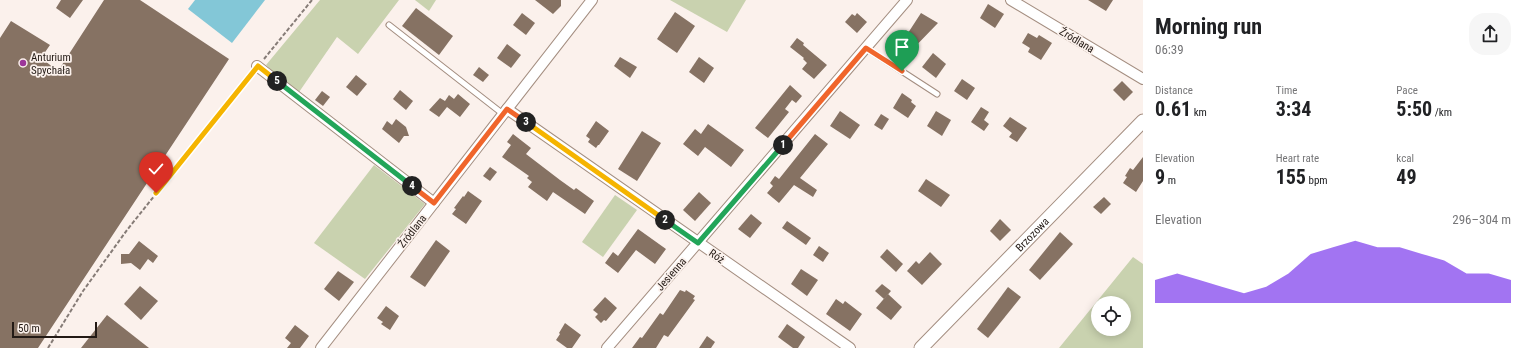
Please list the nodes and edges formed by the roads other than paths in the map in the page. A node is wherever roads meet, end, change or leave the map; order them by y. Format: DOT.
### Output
graph roads {
  1 [pos="592,0"];
  2 [pos="907,0"];
  3 [pos="1011,0"];
  4 [pos="388,25"];
  5 [pos="866,48"];
  6 [pos="258,66"];
  7 [pos="1143,79"];
  8 [pos="937,94"];
  9 [pos="505,112"];
  10 [pos="1143,121"];
  11 [pos="434,203"];
  12 [pos="698,243"];
  13 [pos="321,348"];
  14 [pos="607,348"];
  15 [pos="850,348"];
  16 [pos="921,348"];
  1 -- 9 [label="street, Źródlana"];
  2 -- 5 [label="street, Jesienna"];
  3 -- 7 [label="street, Źródlana"];
  4 -- 9 [label="lane"];
  5 -- 8 [label="lane"];
  5 -- 12 [label="street, Jesienna"];
  6 -- 11 [label="street"];
  9 -- 11 [label="street, Źródlana"];
  9 -- 12 [label="street, Róż"];
  10 -- 16 [label="street, Brzozowa"];
  11 -- 13 [label="street, Źródlana"];
  12 -- 14 [label="street, Jesienna"];
  12 -- 15 [label="street, Róż"];
}
